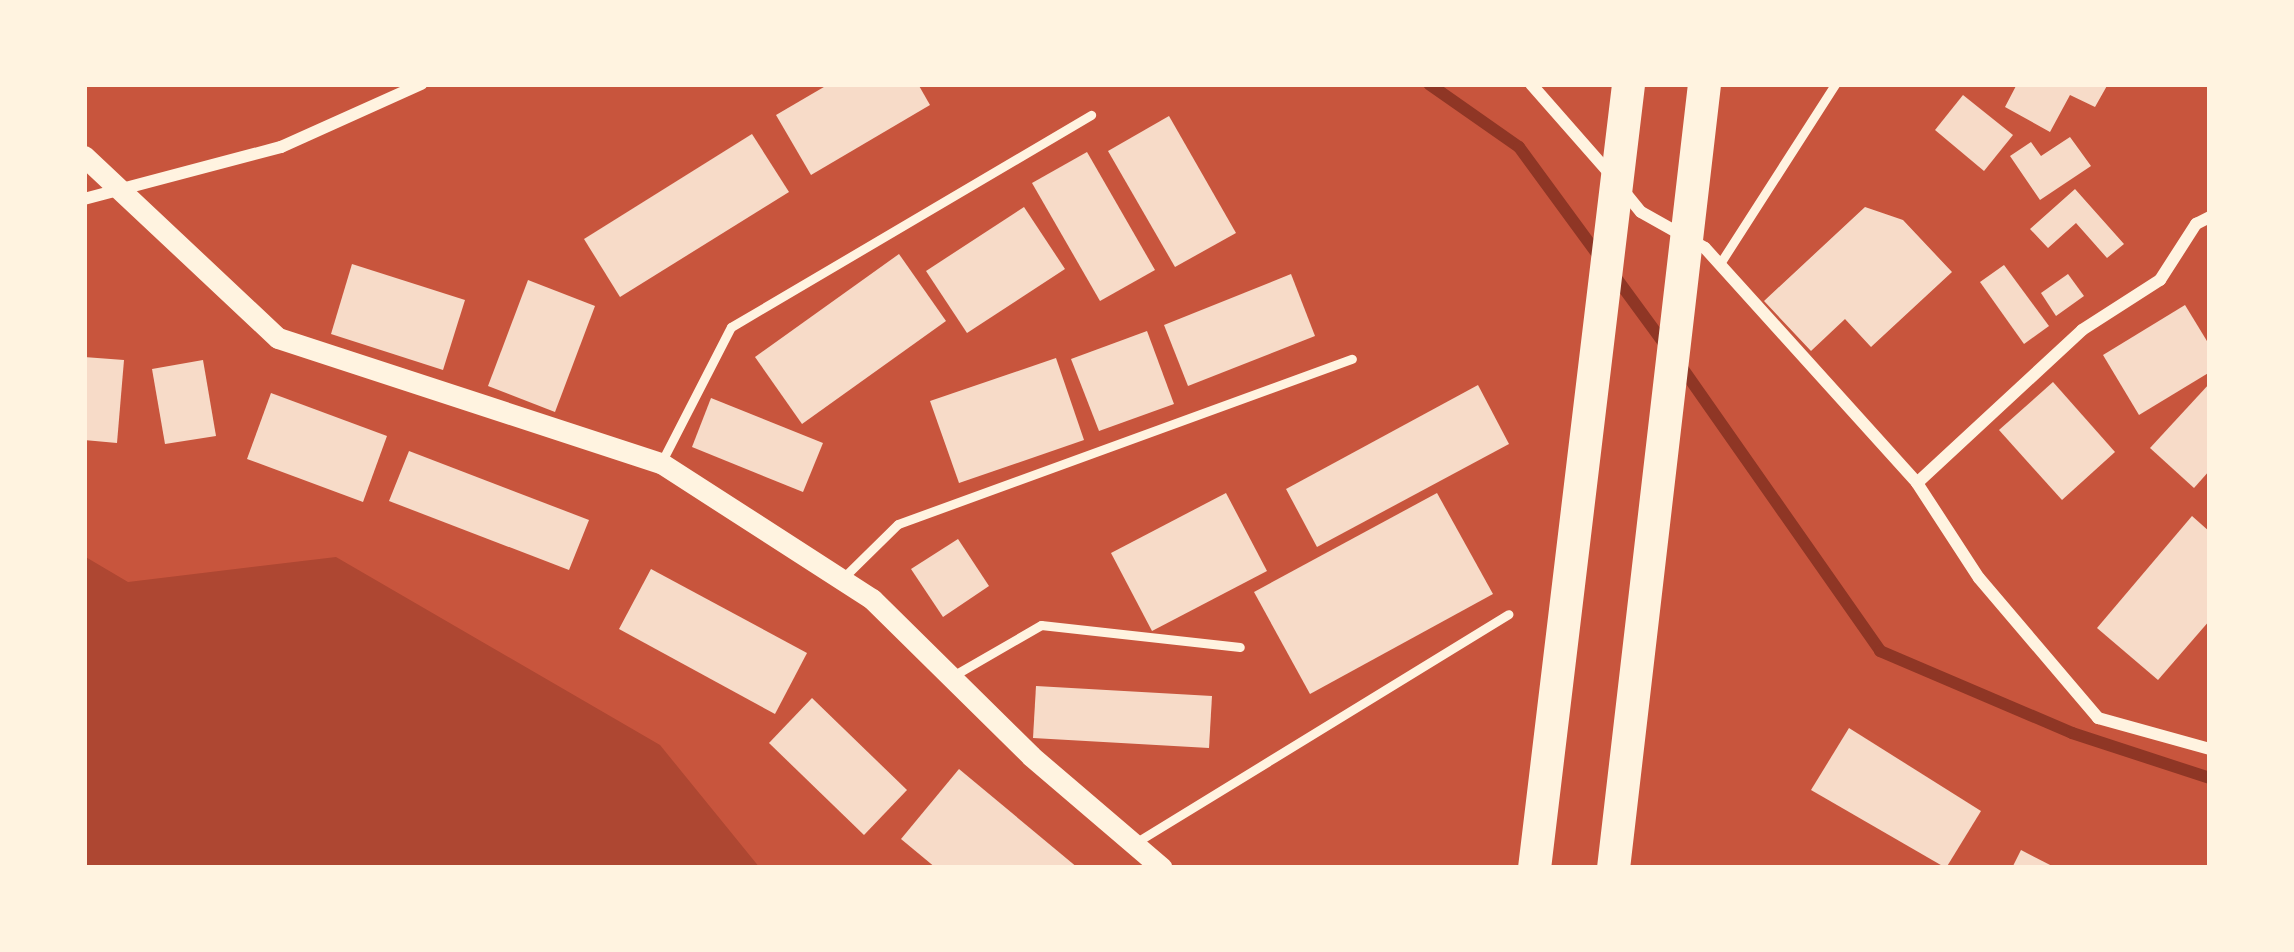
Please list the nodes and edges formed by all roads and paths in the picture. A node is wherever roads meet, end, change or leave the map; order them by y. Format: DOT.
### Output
graph roads {
  1 [pos="421,84"];
  2 [pos="1532,84"];
  3 [pos="1628,84"];
  4 [pos="1704,84"];
  5 [pos="1835,84"];
  6 [pos="1091,116"];
  7 [pos="84,156"];
  8 [pos="123,191"];
  9 [pos="84,199"];
  10 [pos="2210,217"];
  11 [pos="1719,265"];
  12 [pos="1352,358"];
  13 [pos="661,464"];
  14 [pos="1917,483"];
  15 [pos="842,579"];
  16 [pos="1508,614"];
  17 [pos="1240,647"];
  18 [pos="951,677"];
  19 [pos="2210,749"];
  20 [pos="1131,846"];
  21 [pos="1162,868"];
  22 [pos="1534,868"];
  23 [pos="1612,868"];
  1 -- 8 [label="street"];
  2 -- 11 [label="street"];
  3 -- 22 [label="highway"];
  4 -- 23 [label="highway"];
  5 -- 11 [label="lane"];
  6 -- 13 [label="lane"];
  7 -- 8 [label="street"];
  8 -- 9 [label="street"];
  8 -- 13 [label="street"];
  10 -- 14 [label="street"];
  11 -- 14 [label="street"];
  12 -- 15 [label="lane"];
  13 -- 15 [label="street"];
  14 -- 19 [label="street"];
  15 -- 18 [label="street"];
  16 -- 20 [label="lane"];
  17 -- 18 [label="lane"];
  18 -- 20 [label="street"];
  20 -- 21 [label="street"];
}
